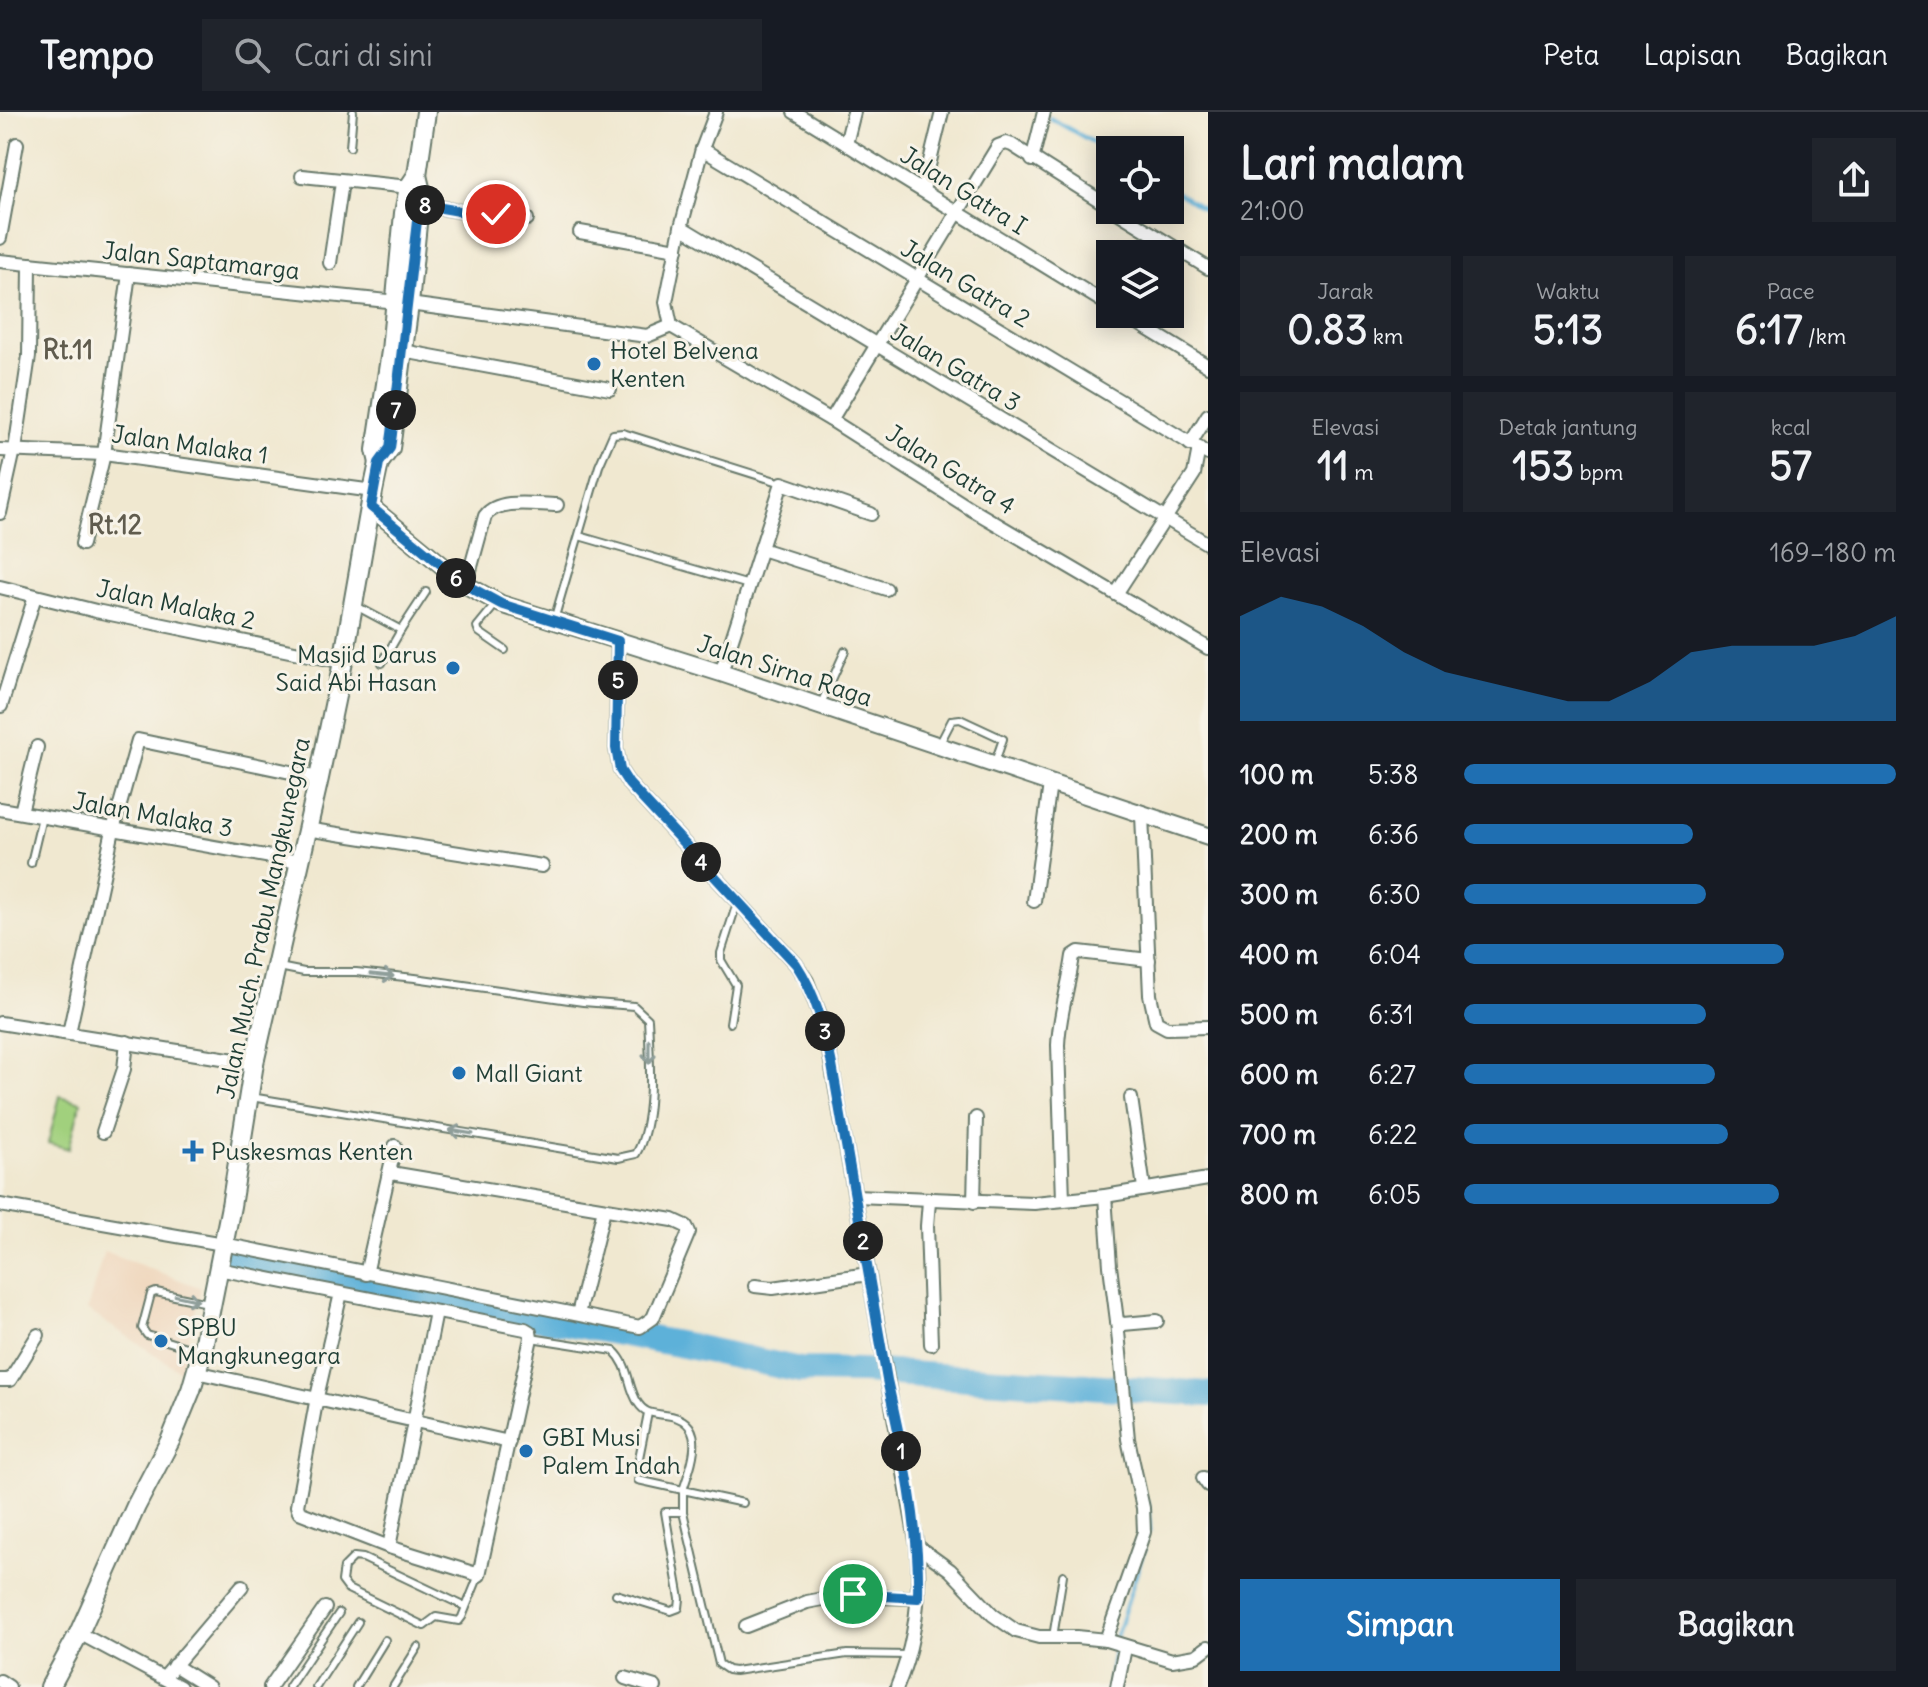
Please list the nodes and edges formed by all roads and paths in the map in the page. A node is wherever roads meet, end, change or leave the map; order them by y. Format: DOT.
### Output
graph roads {
  1 [pos="353,112"];
  2 [pos="426,112"];
  3 [pos="716,112"];
  4 [pos="794,112"];
  5 [pos="854,112"];
  6 [pos="942,112"];
  7 [pos="1044,112"];
  8 [pos="17,144"];
  9 [pos="846,144"];
  10 [pos="350,147"];
  11 [pos="702,149"];
  12 [pos="1032,160"];
  13 [pos="302,176"];
  14 [pos="413,181"];
  15 [pos="342,182"];
  16 [pos="923,190"];
  17 [pos="1096,199"];
  18 [pos="419,204"];
  19 [pos="958,212"];
  20 [pos="527,219"];
  21 [pos="1136,224"];
  22 [pos="681,227"];
  23 [pos="580,232"];
  24 [pos="0,238"];
  25 [pos="677,249"];
  26 [pos="0,261"];
  27 [pos="330,263"];
  28 [pos="30,264"];
  29 [pos="1208,268"];
  30 [pos="129,274"];
  31 [pos="917,279"];
  32 [pos="1096,297"];
  33 [pos="403,303"];
  34 [pos="669,322"];
  35 [pos="1146,328"];
  36 [pos="877,346"];
  37 [pos="403,351"];
  38 [pos="1208,366"];
  39 [pos="610,389"];
  40 [pos="1208,415"];
  41 [pos="831,420"];
  42 [pos="1199,449"];
  43 [pos="0,450"];
  44 [pos="15,450"];
  45 [pos="104,454"];
  46 [pos="379,463"];
  47 [pos="782,483"];
  48 [pos="372,499"];
  49 [pos="557,505"];
  50 [pos="0,513"];
  51 [pos="871,514"];
  52 [pos="1164,518"];
  53 [pos="579,536"];
  54 [pos="82,544"];
  55 [pos="1208,544"];
  56 [pos="761,549"];
  57 [pos="466,585"];
  58 [pos="749,585"];
  59 [pos="0,587"];
  60 [pos="886,589"];
  61 [pos="426,592"];
  62 [pos="1116,594"];
  63 [pos="35,596"];
  64 [pos="497,602"];
  65 [pos="353,604"];
  66 [pos="554,622"];
  67 [pos="401,630"];
  68 [pos="618,641"];
  69 [pos="1208,648"];
  70 [pos="505,650"];
  71 [pos="845,651"];
  72 [pos="343,662"];
  73 [pos="382,663"];
  74 [pos="721,673"];
  75 [pos="1,706"];
  76 [pos="820,706"];
  77 [pos="939,745"];
  78 [pos="37,747"];
  79 [pos="994,764"];
  80 [pos="319,778"];
  81 [pos="1050,784"];
  82 [pos="0,809"];
  83 [pos="21,812"];
  84 [pos="1142,815"];
  85 [pos="42,817"];
  86 [pos="306,829"];
  87 [pos="113,830"];
  88 [pos="1208,836"];
  89 [pos="299,862"];
  90 [pos="31,863"];
  91 [pos="542,866"];
  92 [pos="738,900"];
  93 [pos="1034,901"];
  94 [pos="1149,960"];
  95 [pos="276,966"];
  96 [pos="0,1023"];
  97 [pos="730,1023"];
  98 [pos="1208,1027"];
  99 [pos="69,1033"];
  100 [pos="127,1042"];
  101 [pos="254,1063"];
  102 [pos="248,1097"];
  103 [pos="1131,1098"];
  104 [pos="976,1118"];
  105 [pos="103,1132"];
  106 [pos="395,1146"];
  107 [pos="391,1173"];
  108 [pos="1208,1179"];
  109 [pos="1144,1188"];
  110 [pos="855,1196"];
  111 [pos="1105,1196"];
  112 [pos="1063,1200"];
  113 [pos="929,1201"];
  114 [pos="974,1202"];
  115 [pos="0,1205"];
  116 [pos="604,1209"];
  117 [pos="223,1244"];
  118 [pos="218,1269"];
  119 [pos="366,1274"];
  120 [pos="868,1274"];
  121 [pos="755,1286"];
  122 [pos="341,1293"];
  123 [pos="212,1303"];
  124 [pos="436,1312"];
  125 [pos="578,1314"];
  126 [pos="1117,1321"];
  127 [pos="1157,1321"];
  128 [pos="38,1335"];
  129 [pos="531,1338"];
  130 [pos="931,1344"];
  131 [pos="202,1352"];
  132 [pos="196,1372"];
  133 [pos="0,1380"];
  134 [pos="317,1397"];
  135 [pos="648,1413"];
  136 [pos="414,1419"];
  137 [pos="509,1442"];
  138 [pos="639,1458"];
  139 [pos="638,1480"];
  140 [pos="683,1490"];
  141 [pos="743,1503"];
  142 [pos="683,1512"];
  143 [pos="917,1546"];
  144 [pos="389,1547"];
  145 [pos="479,1575"];
  146 [pos="1063,1575"];
  147 [pos="242,1586"];
  148 [pos="616,1594"];
  149 [pos="918,1598"];
  150 [pos="466,1607"];
  151 [pos="325,1608"];
  152 [pos="339,1613"];
  153 [pos="358,1622"];
  154 [pos="746,1626"];
  155 [pos="79,1633"];
  156 [pos="1053,1637"];
  157 [pos="385,1640"];
  158 [pos="1115,1644"];
  159 [pos="418,1647"];
  160 [pos="1208,1647"];
  161 [pos="909,1655"];
  162 [pos="174,1665"];
  163 [pos="164,1678"];
  164 [pos="625,1678"];
  165 [pos="0,1681"];
  166 [pos="9,1687"];
  167 [pos="50,1687"];
  168 [pos="180,1687"];
  169 [pos="209,1687"];
  170 [pos="270,1687"];
  171 [pos="289,1687"];
  172 [pos="316,1687"];
  173 [pos="356,1687"];
  174 [pos="393,1687"];
  175 [pos="655,1687"];
  176 [pos="897,1687"];
  177 [pos="1117,1687"];
  1 -- 10 [label="lane"];
  2 -- 14 [label="main road, Jalan Much. Prabu Mangkunegara"];
  3 -- 11 [label="street"];
  4 -- 9 [label="street, Jalan Gatra I"];
  5 -- 9 [label="street"];
  6 -- 16 [label="street"];
  7 -- 12 [label="street"];
  8 -- 24 [label="street"];
  9 -- 16 [label="street, Jalan Gatra I"];
  11 -- 22 [label="street"];
  11 -- 31 [label="street, Jalan Gatra 2"];
  12 -- 17 [label="street"];
  12 -- 19 [label="street"];
  13 -- 15 [label="street"];
  14 -- 15 [label="street"];
  14 -- 18 [label="main road, Jalan Much. Prabu Mangkunegara"];
  14 -- 33 [label="main road, Jalan Much. Prabu Mangkunegara"];
  15 -- 27 [label="street"];
  16 -- 19 [label="street, Jalan Gatra I"];
  18 -- 20 [label="street"];
  18 -- 33 [label="main road, Jalan Much. Prabu Mangkunegara"];
  19 -- 31 [label="street"];
  19 -- 32 [label="street, Jalan Gatra I"];
  21 -- 29 [label="street"];
  22 -- 25 [label="street"];
  22 -- 36 [label="street, Jalan Gatra 3"];
  23 -- 25 [label="street"];
  25 -- 34 [label="street"];
  26 -- 28 [label="street, Jalan Saptamarga"];
  28 -- 30 [label="street, Jalan Saptamarga"];
  28 -- 44 [label="street"];
  30 -- 33 [label="street, Jalan Saptamarga"];
  30 -- 45 [label="street"];
  31 -- 36 [label="street"];
  31 -- 42 [label="street, Jalan Gatra 2"];
  33 -- 34 [label="street"];
  33 -- 37 [label="main road, Jalan Much. Prabu Mangkunegara"];
  33 -- 46 [label="main road, Jalan Much. Prabu Mangkunegara"];
  34 -- 41 [label="street, Jalan Gatra 4"];
  35 -- 38 [label="street"];
  36 -- 41 [label="street"];
  36 -- 52 [label="street, Jalan Gatra 3"];
  37 -- 39 [label="street"];
  37 -- 46 [label="main road, Jalan Much. Prabu Mangkunegara"];
  40 -- 42 [label="street"];
  41 -- 62 [label="street, Jalan Gatra 4"];
  42 -- 52 [label="street"];
  43 -- 44 [label="street, Jalan Malaka 1"];
  44 -- 45 [label="street, Jalan Malaka 1"];
  44 -- 50 [label="street"];
  45 -- 48 [label="street, Jalan Malaka 1"];
  45 -- 54 [label="street"];
  46 -- 48 [label="main road, Jalan Much. Prabu Mangkunegara"];
  47 -- 51 [label="street"];
  47 -- 53 [label="lane"];
  47 -- 56 [label="street"];
  48 -- 57 [label="street, Jalan Sirna Raga"];
  48 -- 65 [label="main road, Jalan Much. Prabu Mangkunegara"];
  49 -- 57 [label="street"];
  52 -- 55 [label="street, Jalan Gatra 3"];
  52 -- 62 [label="street"];
  53 -- 58 [label="lane"];
  53 -- 66 [label="lane"];
  56 -- 58 [label="street"];
  56 -- 60 [label="street"];
  57 -- 64 [label="street, Jalan Sirna Raga"];
  58 -- 74 [label="street"];
  59 -- 63 [label="street, Jalan Malaka 2"];
  61 -- 67 [label="lane"];
  62 -- 69 [label="street, Jalan Gatra 4"];
  63 -- 72 [label="street, Jalan Malaka 2"];
  63 -- 75 [label="street"];
  64 -- 66 [label="street, Jalan Sirna Raga"];
  64 -- 70 [label="lane"];
  65 -- 67 [label="lane"];
  65 -- 72 [label="main road, Jalan Much. Prabu Mangkunegara"];
  66 -- 68 [label="street, Jalan Sirna Raga"];
  67 -- 73 [label="lane"];
  68 -- 74 [label="street, Jalan Sirna Raga"];
  68 -- 92 [label="street"];
  71 -- 76 [label="lane"];
  72 -- 80 [label="main road, Jalan Much. Prabu Mangkunegara"];
  74 -- 76 [label="street, Jalan Sirna Raga"];
  76 -- 77 [label="street, Jalan Sirna Raga"];
  77 -- 79 [label="street, Jalan Sirna Raga"];
  77 -- 79 [label="lane"];
  78 -- 83 [label="street"];
  79 -- 81 [label="street, Jalan Sirna Raga"];
  80 -- 86 [label="main road, Jalan Much. Prabu Mangkunegara"];
  80 -- 87 [label="street"];
  81 -- 84 [label="street, Jalan Sirna Raga"];
  81 -- 93 [label="street"];
  82 -- 83 [label="street, Jalan Malaka 3"];
  83 -- 85 [label="street, Jalan Malaka 3"];
  84 -- 88 [label="street, Jalan Sirna Raga"];
  84 -- 94 [label="street"];
  85 -- 87 [label="street, Jalan Malaka 3"];
  85 -- 90 [label="lane"];
  86 -- 89 [label="main road, Jalan Much. Prabu Mangkunegara"];
  86 -- 91 [label="street"];
  87 -- 89 [label="street, Jalan Malaka 3"];
  87 -- 99 [label="street"];
  89 -- 95 [label="main road, Jalan Much. Prabu Mangkunegara"];
  92 -- 97 [label="lane"];
  92 -- 110 [label="street"];
  94 -- 98 [label="street"];
  94 -- 112 [label="street"];
  95 -- 101 [label="main road, Jalan Much. Prabu Mangkunegara"];
  95 -- 102 [label="lane, one-way"];
  96 -- 99 [label="street"];
  99 -- 100 [label="street"];
  100 -- 101 [label="street"];
  100 -- 105 [label="street"];
  101 -- 102 [label="main road, Jalan Much. Prabu Mangkunegara"];
  102 -- 117 [label="main road, Jalan Much. Prabu Mangkunegara"];
  103 -- 109 [label="street"];
  104 -- 114 [label="street"];
  106 -- 107 [label="street"];
  107 -- 116 [label="street"];
  107 -- 119 [label="street"];
  108 -- 109 [label="street"];
  109 -- 111 [label="street"];
  110 -- 113 [label="street"];
  110 -- 120 [label="street"];
  111 -- 112 [label="street"];
  111 -- 126 [label="street"];
  112 -- 114 [label="street"];
  113 -- 114 [label="street"];
  113 -- 130 [label="street"];
  115 -- 117 [label="street"];
  116 -- 125 [label="street"];
  116 -- 125 [label="street"];
  117 -- 118 [label="main road, Jalan Much. Prabu Mangkunegara"];
  117 -- 119 [label="street"];
  118 -- 122 [label="street"];
  118 -- 123 [label="main road, Jalan Much. Prabu Mangkunegara"];
  119 -- 125 [label="street"];
  120 -- 121 [label="street"];
  120 -- 143 [label="street"];
  122 -- 124 [label="street"];
  122 -- 134 [label="street"];
  123 -- 131 [label="main road, Jalan Much. Prabu Mangkunegara"];
  131 -- 123 [label="lane, one-way"];
  124 -- 129 [label="street"];
  124 -- 136 [label="street"];
  126 -- 127 [label="street"];
  126 -- 158 [label="street"];
  128 -- 133 [label="street"];
  129 -- 135 [label="lane"];
  129 -- 137 [label="street"];
  131 -- 132 [label="main road, Jalan Much. Prabu Mangkunegara"];
  132 -- 134 [label="street"];
  132 -- 155 [label="main road, Jalan Much. Prabu Mangkunegara"];
  134 -- 136 [label="street"];
  134 -- 144 [label="street"];
  135 -- 138 [label="lane"];
  135 -- 140 [label="lane"];
  136 -- 137 [label="street"];
  136 -- 144 [label="street"];
  137 -- 145 [label="street"];
  139 -- 140 [label="lane"];
  140 -- 141 [label="lane"];
  140 -- 142 [label="lane"];
  142 -- 148 [label="lane"];
  142 -- 161 [label="lane"];
  143 -- 149 [label="street"];
  143 -- 156 [label="street"];
  144 -- 145 [label="street"];
  145 -- 150 [label="lane"];
  146 -- 156 [label="lane"];
  147 -- 162 [label="street"];
  149 -- 154 [label="street"];
  149 -- 161 [label="street"];
  150 -- 150 [label="lane"];
  151 -- 170 [label="street"];
  152 -- 171 [label="lane"];
  153 -- 172 [label="lane"];
  155 -- 163 [label="street"];
  155 -- 167 [label="main road, Jalan Much. Prabu Mangkunegara"];
  156 -- 158 [label="street"];
  157 -- 173 [label="lane"];
  158 -- 160 [label="street"];
  158 -- 177 [label="street"];
  159 -- 174 [label="lane"];
  161 -- 176 [label="street"];
  162 -- 163 [label="street"];
  162 -- 169 [label="street"];
  163 -- 168 [label="street"];
  164 -- 175 [label="street"];
  165 -- 166 [label="street"];
}
